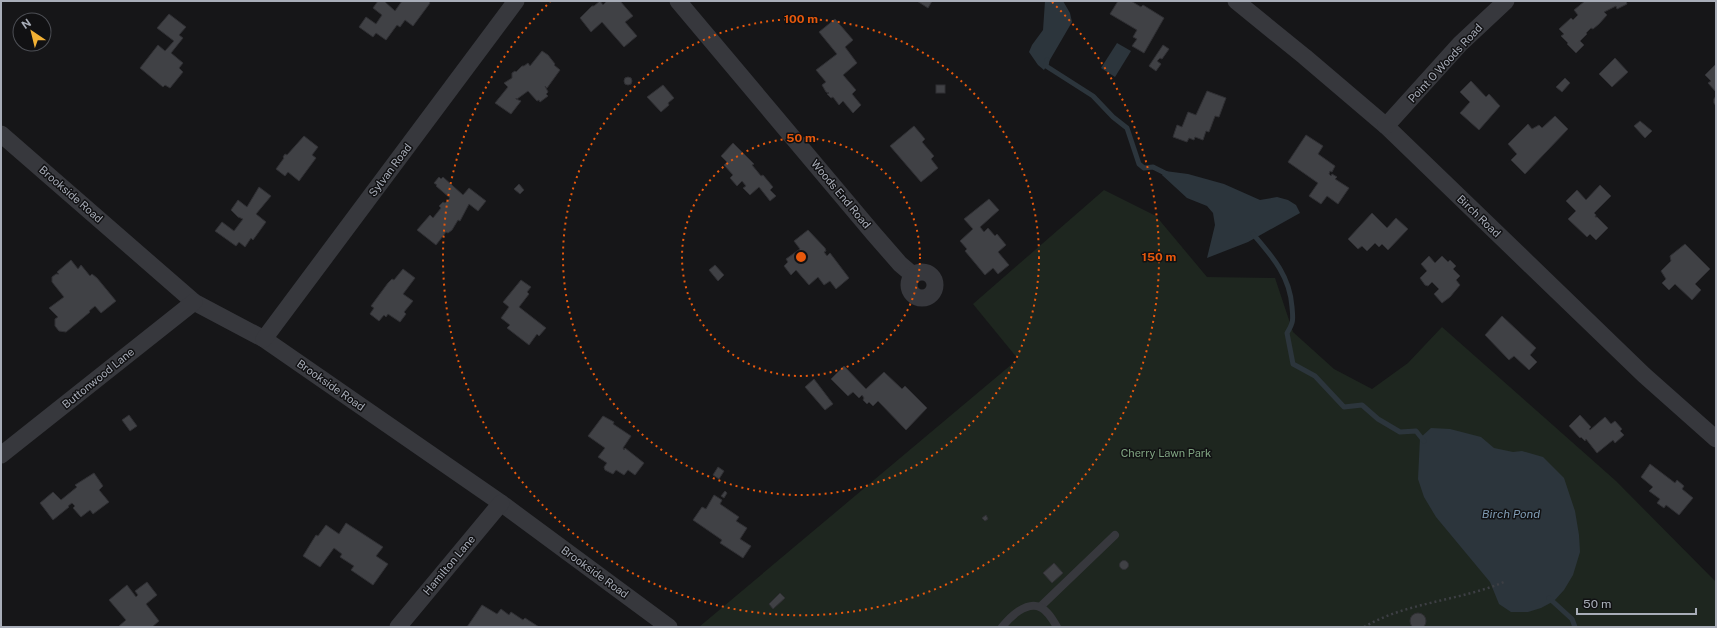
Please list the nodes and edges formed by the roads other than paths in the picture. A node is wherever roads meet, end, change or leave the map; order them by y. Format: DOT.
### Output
graph roads {
  1 [pos="516,1"];
  2 [pos="678,1"];
  3 [pos="1236,1"];
  4 [pos="1506,1"];
  5 [pos="1386,126"];
  6 [pos="1,134"];
  7 [pos="913,275"];
  8 [pos="194,302"];
  9 [pos="264,339"];
  10 [pos="1716,439"];
  11 [pos="1,455"];
  12 [pos="501,503"];
  13 [pos="1115,535"];
  14 [pos="1040,607"];
  15 [pos="398,627"];
  16 [pos="669,627"];
  17 [pos="1002,627"];
  18 [pos="1057,627"];
  1 -- 9 [label="street, Sylvan Road"];
  2 -- 7 [label="street, Woods End Road"];
  3 -- 5 [label="street, Birch Road"];
  4 -- 5 [label="street, Point O Woods Road"];
  5 -- 10 [label="street, Birch Road"];
  6 -- 8 [label="street, Brookside Road"];
  8 -- 9 [label="street, Brookside Road"];
  8 -- 11 [label="street, Buttonwood Lane"];
  9 -- 12 [label="street, Brookside Road"];
  12 -- 15 [label="street, Hamilton Lane"];
  12 -- 16 [label="street, Brookside Road"];
  13 -- 14 [label="lane"];
  14 -- 17 [label="lane"];
  14 -- 18 [label="lane"];
}
